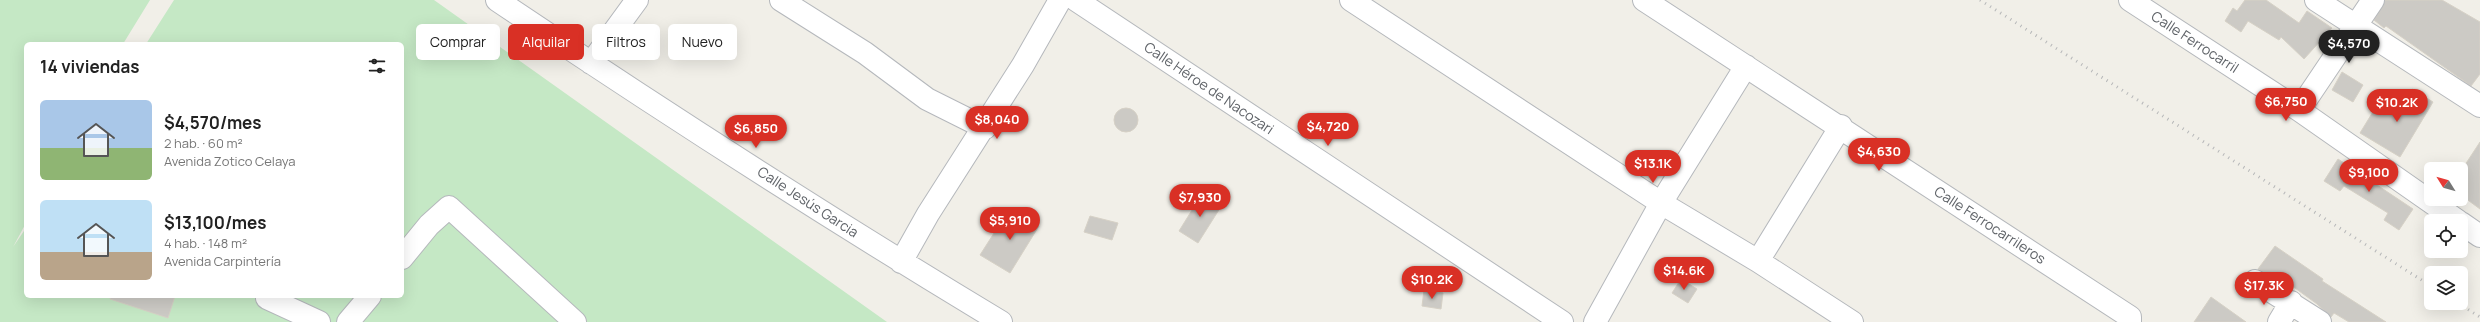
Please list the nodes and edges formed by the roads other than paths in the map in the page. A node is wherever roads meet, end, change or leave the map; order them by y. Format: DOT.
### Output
graph roads {
  1 [pos="497,0"];
  2 [pos="637,0"];
  3 [pos="781,0"];
  4 [pos="1060,0"];
  5 [pos="1076,0"];
  6 [pos="1351,0"];
  7 [pos="1644,0"];
  8 [pos="2130,0"];
  9 [pos="2316,0"];
  10 [pos="2373,0"];
  11 [pos="2355,25"];
  12 [pos="591,64"];
  13 [pos="1746,66"];
  14 [pos="2480,106"];
  15 [pos="2299,110"];
  16 [pos="1841,126"];
  17 [pos="985,128"];
  18 [pos="1661,203"];
  19 [pos="2448,214"];
  20 [pos="2468,228"];
  21 [pos="2480,236"];
  22 [pos="404,256"];
  23 [pos="1758,261"];
  24 [pos="901,262"];
  25 [pos="2255,281"];
  26 [pos="267,298"];
  27 [pos="368,298"];
  28 [pos="2291,302"];
  29 [pos="319,322"];
  30 [pos="348,322"];
  31 [pos="575,322"];
  32 [pos="1001,322"];
  33 [pos="1562,322"];
  34 [pos="1596,322"];
  35 [pos="1852,322"];
  36 [pos="2130,322"];
  37 [pos="2279,322"];
  38 [pos="2320,322"];
  1 -- 12 [label="street, Calle Jesús Garcia"];
  2 -- 12 [label="street"];
  3 -- 17 [label="street"];
  4 -- 17 [label="street"];
  5 -- 33 [label="street, Calle Héroe de Nacozari"];
  6 -- 18 [label="street"];
  7 -- 13 [label="street, Calle Ferrocarrileros"];
  8 -- 15 [label="street, Calle Ferrocarril"];
  9 -- 11 [label="street"];
  10 -- 11 [label="street"];
  11 -- 14 [label="street"];
  11 -- 15 [label="street"];
  12 -- 24 [label="street, Calle Jesús Garcia"];
  13 -- 16 [label="street, Calle Ferrocarrileros"];
  13 -- 18 [label="street"];
  15 -- 19 [label="street, Calle Ferrocarril"];
  16 -- 23 [label="street"];
  16 -- 36 [label="street, Calle Ferrocarrileros"];
  17 -- 24 [label="street"];
  18 -- 23 [label="street"];
  18 -- 34 [label="street"];
  20 -- 21 [label="street"];
  22 -- 31 [label="street"];
  23 -- 35 [label="street"];
  24 -- 32 [label="street, Calle Jesús Garcia"];
  25 -- 28 [label="street"];
  26 -- 29 [label="street"];
  27 -- 30 [label="street"];
  28 -- 37 [label="street"];
  28 -- 38 [label="street"];
}
